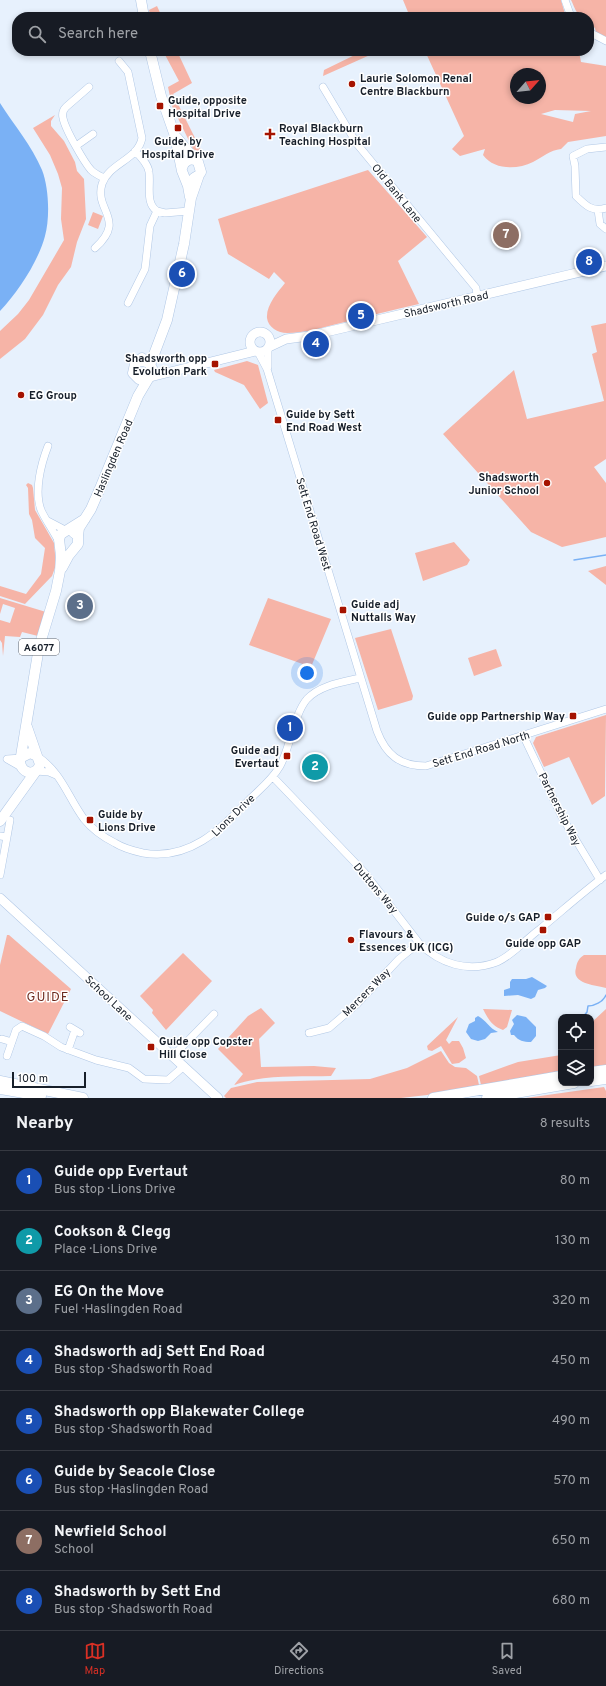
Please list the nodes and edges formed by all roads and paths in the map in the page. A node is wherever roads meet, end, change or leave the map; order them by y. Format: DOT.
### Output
graph roads {
  1 [pos="141,0"];
  2 [pos="565,0"];
  3 [pos="143,12"];
  4 [pos="569,12"];
  5 [pos="594,35"];
  6 [pos="606,41"];
  7 [pos="151,56"];
  8 [pos="118,61"];
  9 [pos="323,87"];
  10 [pos="90,97"];
  11 [pos="93,134"];
  12 [pos="175,136"];
  13 [pos="76,146"];
  14 [pos="606,147"];
  15 [pos="135,151"];
  16 [pos="195,160"];
  17 [pos="183,171"];
  18 [pos="199,175"];
  19 [pos="104,178"];
  20 [pos="191,198"];
  21 [pos="606,208"];
  22 [pos="598,210"];
  23 [pos="156,211"];
  24 [pos="189,211"];
  25 [pos="606,229"];
  26 [pos="100,247"];
  27 [pos="606,266"];
  28 [pos="478,295"];
  29 [pos="128,303"];
  30 [pos="267,334"];
  31 [pos="252,338"];
  32 [pos="286,339"];
  33 [pos="156,346"];
  34 [pos="268,348"];
  35 [pos="257,351"];
  36 [pos="233,355"];
  37 [pos="137,362"];
  38 [pos="150,365"];
  39 [pos="268,369"];
  40 [pos="170,371"];
  41 [pos="150,377"];
  42 [pos="136,378"];
  43 [pos="138,396"];
  44 [pos="48,446"];
  45 [pos="85,519"];
  46 [pos="48,520"];
  47 [pos="67,531"];
  48 [pos="78,536"];
  49 [pos="59,544"];
  50 [pos="73,550"];
  51 [pos="60,571"];
  52 [pos="360,678"];
  53 [pos="606,709"];
  54 [pos="26,725"];
  55 [pos="524,735"];
  56 [pos="37,756"];
  57 [pos="4,759"];
  58 [pos="22,762"];
  59 [pos="36,771"];
  60 [pos="58,776"];
  61 [pos="273,777"];
  62 [pos="0,812"];
  63 [pos="5,821"];
  64 [pos="4,837"];
  65 [pos="0,875"];
  66 [pos="606,875"];
  67 [pos="600,880"];
  68 [pos="0,898"];
  69 [pos="419,943"];
  70 [pos="214,1014"];
  71 [pos="75,1030"];
  72 [pos="309,1033"];
  73 [pos="2,1039"];
  74 [pos="12,1042"];
  75 [pos="68,1050"];
  76 [pos="7,1056"];
  77 [pos="173,1056"];
  78 [pos="184,1066"];
  79 [pos="606,1070"];
  80 [pos="594,1072"];
  81 [pos="558,1077"];
  82 [pos="606,1079"];
  83 [pos="0,1081"];
  84 [pos="594,1081"];
  85 [pos="558,1086"];
  86 [pos="0,1089"];
  87 [pos="52,1098"];
  88 [pos="83,1098"];
  89 [pos="218,1098"];
  90 [pos="433,1098"];
  91 [pos="487,1098"];
  1 -- 3 [label="highway"];
  2 -- 4 [label="street"];
  5 -- 6 [label="street"];
  7 -- 12 [label="highway, A6077"];
  8 -- 15 [label="street"];
  9 -- 28 [label="street, Old Bank Lane"];
  10 -- 13 [label="street"];
  11 -- 13 [label="street"];
  12 -- 16 [label="highway, A6077"];
  12 -- 17 [label="highway, A6077"];
  13 -- 19 [label="street"];
  14 -- 22 [label="street"];
  15 -- 19 [label="street"];
  15 -- 23 [label="street"];
  16 -- 17 [label="highway"];
  16 -- 18 [label="highway, A6077"];
  17 -- 18 [label="highway"];
  17 -- 20 [label="highway, A6077"];
  18 -- 20 [label="highway, A6077"];
  19 -- 26 [label="street"];
  20 -- 24 [label="highway, A6077"];
  21 -- 22 [label="street"];
  22 -- 25 [label="street"];
  23 -- 24 [label="street"];
  23 -- 29 [label="street"];
  24 -- 33 [label="highway, A6077"];
  27 -- 28 [label="main road, Shadsworth Road"];
  28 -- 32 [label="main road, Shadsworth Road"];
  30 -- 31 [label="main road, Shadsworth Road"];
  30 -- 32 [label="main road, Shadsworth Road"];
  30 -- 34 [label="main road"];
  31 -- 35 [label="main road"];
  31 -- 36 [label="main road, Shadsworth Road"];
  32 -- 34 [label="main road, Shadsworth Road"];
  33 -- 37 [label="highway, A6077"];
  33 -- 38 [label="highway, A6077"];
  34 -- 35 [label="main road, Shadsworth Road"];
  34 -- 39 [label="street, Sett End Road West"];
  35 -- 36 [label="main road, Shadsworth Road"];
  35 -- 39 [label="street, Sett End Road West"];
  36 -- 40 [label="main road, Shadsworth Road"];
  37 -- 38 [label="highway"];
  37 -- 42 [label="highway, A6077"];
  38 -- 40 [label="main road, Shadsworth Road"];
  38 -- 41 [label="highway, A6077"];
  39 -- 52 [label="street, Sett End Road West"];
  40 -- 41 [label="main road, Shadsworth Road"];
  41 -- 42 [label="highway"];
  41 -- 43 [label="highway, Haslingden Road / A6077"];
  42 -- 43 [label="highway, Haslingden Road / A6077"];
  43 -- 45 [label="highway, Haslingden Road / A6077"];
  44 -- 46 [label="street"];
  45 -- 47 [label="highway, Haslingden Road / A6077"];
  45 -- 48 [label="highway, Haslingden Road / A6077"];
  46 -- 47 [label="street"];
  46 -- 49 [label="street"];
  47 -- 48 [label="highway"];
  47 -- 49 [label="highway, A6077"];
  48 -- 50 [label="highway, A6077"];
  49 -- 50 [label="highway"];
  49 -- 51 [label="highway, A6077"];
  50 -- 51 [label="highway, A6077"];
  51 -- 54 [label="highway, A6077"];
  52 -- 55 [label="street, Sett End Road North"];
  52 -- 61 [label="street, Lions Drive"];
  53 -- 55 [label="street, Sett End Road North"];
  54 -- 56 [label="highway, A6077"];
  54 -- 58 [label="highway, A6077"];
  55 -- 67 [label="street, Partnership Way"];
  56 -- 58 [label="highway"];
  56 -- 59 [label="highway, A6077"];
  56 -- 60 [label="street, Lions Drive"];
  57 -- 58 [label="street"];
  58 -- 59 [label="highway"];
  58 -- 62 [label="highway, A6077"];
  59 -- 60 [label="street"];
  59 -- 63 [label="highway"];
  60 -- 61 [label="street, Lions Drive"];
  61 -- 69 [label="street, Duttons Way"];
  63 -- 64 [label="street"];
  64 -- 65 [label="street"];
  66 -- 67 [label="street, Duttons Way"];
  67 -- 69 [label="street, Duttons Way"];
  68 -- 77 [label="main road, School Lane"];
  69 -- 72 [label="street, Mercers Way"];
  70 -- 77 [label="street"];
  71 -- 75 [label="street"];
  73 -- 74 [label="street"];
  74 -- 75 [label="street"];
  74 -- 76 [label="street"];
  75 -- 78 [label="street"];
  77 -- 78 [label="main road, School Lane"];
  78 -- 89 [label="main road, School Lane"];
  79 -- 80 [label="highway"];
  81 -- 90 [label="highway"];
  82 -- 84 [label="highway"];
  83 -- 88 [label="highway"];
  85 -- 91 [label="highway"];
  86 -- 87 [label="highway"];
}
